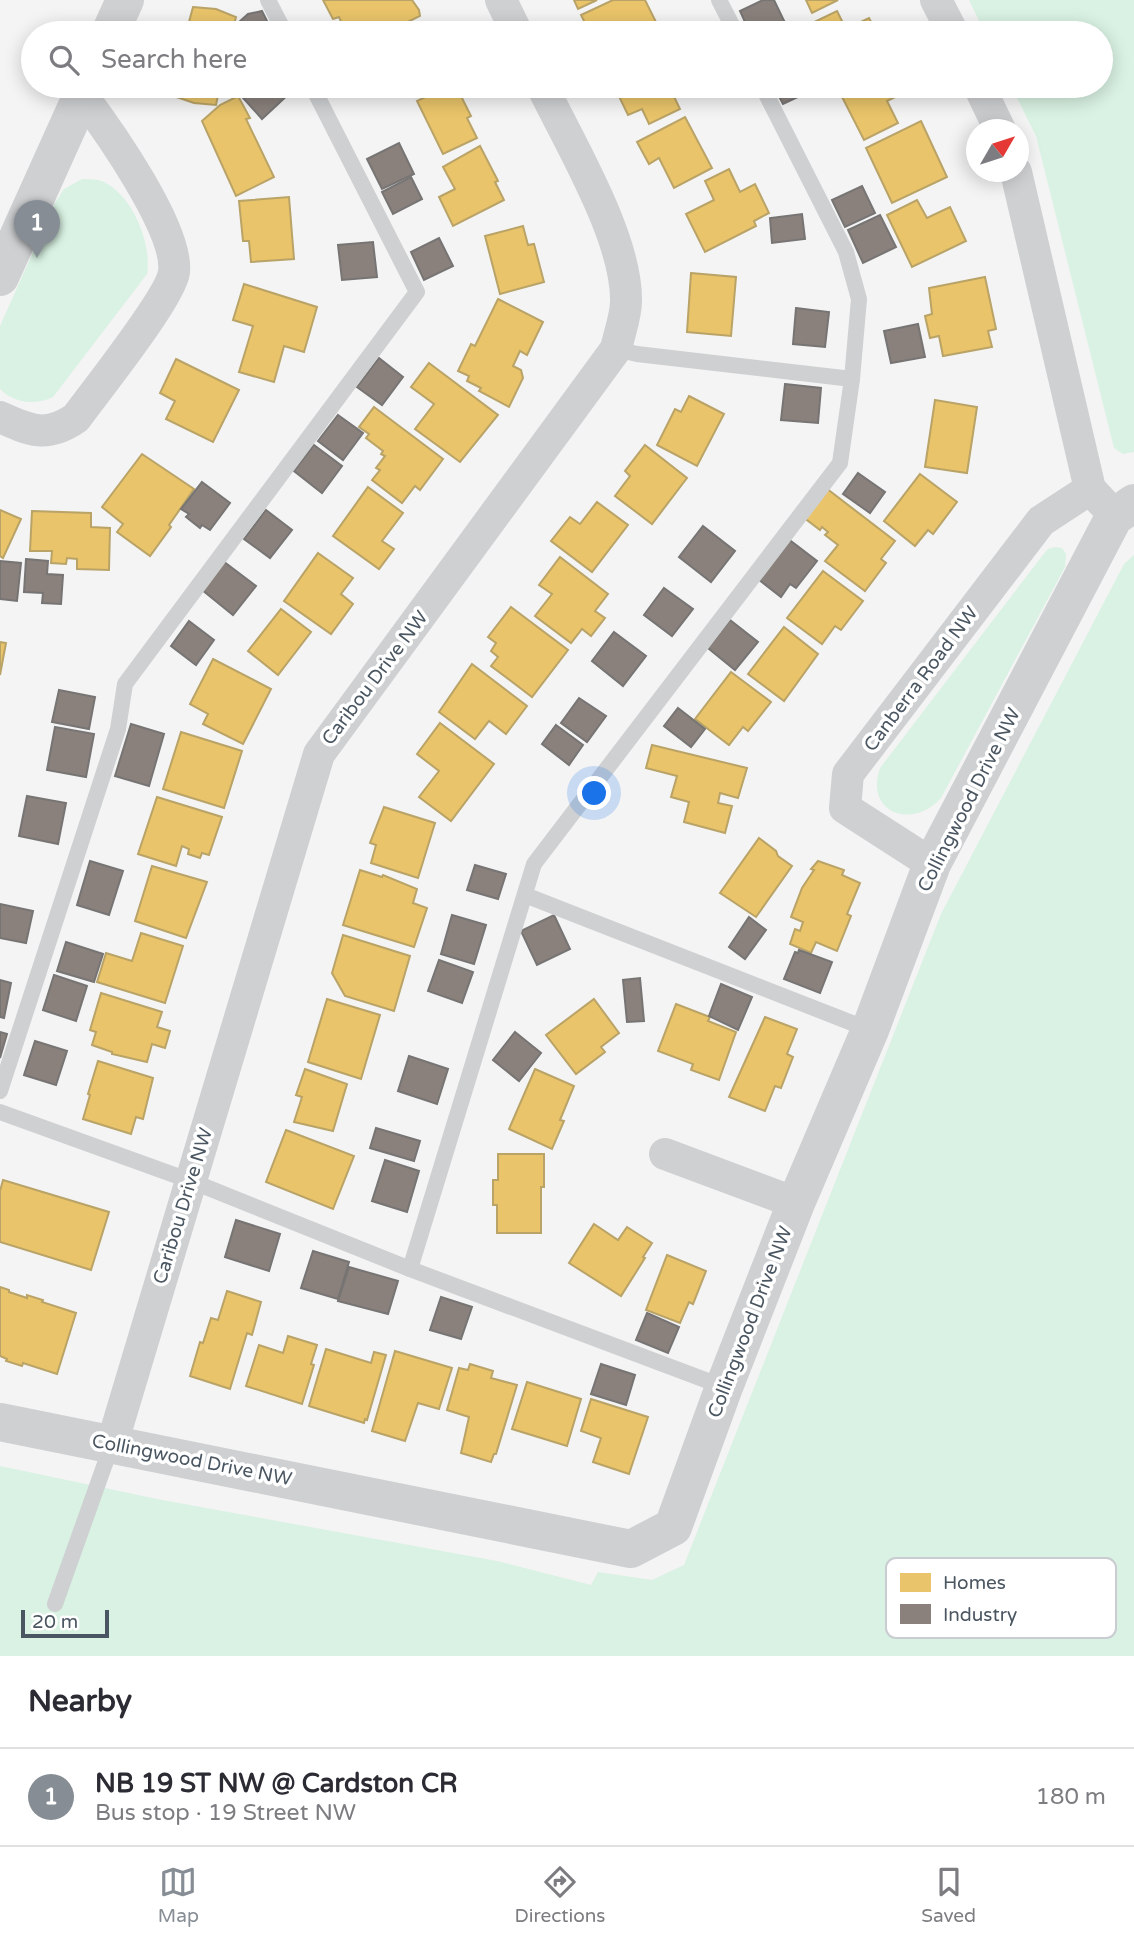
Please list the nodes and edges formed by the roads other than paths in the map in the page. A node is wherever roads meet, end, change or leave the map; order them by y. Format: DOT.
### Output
graph roads {
  1 [pos="125,0"];
  2 [pos="268,0"];
  3 [pos="501,0"];
  4 [pos="719,0"];
  5 [pos="936,0"];
  6 [pos="115,21"];
  7 [pos="279,21"];
  8 [pos="511,21"];
  9 [pos="730,21"];
  10 [pos="947,21"];
  11 [pos="80,98"];
  12 [pos="89,98"];
  13 [pos="318,98"];
  14 [pos="548,98"];
  15 [pos="768,98"];
  16 [pos="985,98"];
  17 [pos="995,119"];
  18 [pos="1019,182"];
  19 [pos="0,277"];
  20 [pos="616,349"];
  21 [pos="852,379"];
  22 [pos="0,417"];
  23 [pos="1113,503"];
  24 [pos="932,864"];
  25 [pos="526,895"];
  26 [pos="870,1030"];
  27 [pos="0,1091"];
  28 [pos="0,1112"];
  29 [pos="665,1154"];
  30 [pos="191,1181"];
  31 [pos="796,1203"];
  32 [pos="410,1269"];
  33 [pos="724,1387"];
  34 [pos="0,1422"];
  35 [pos="112,1444"];
  36 [pos="55,1604"];
  1 -- 6 [label="street"];
  2 -- 7 [label="lane"];
  3 -- 8 [label="street"];
  4 -- 9 [label="lane"];
  5 -- 10 [label="street"];
  11 -- 19 [label="street"];
  12 -- 22 [label="street"];
  13 -- 27 [label="lane"];
  14 -- 20 [label="street, Caribou Drive NW"];
  15 -- 21 [label="lane"];
  16 -- 17 [label="street"];
  18 -- 23 [label="street"];
  20 -- 21 [label="lane"];
  20 -- 30 [label="street, Caribou Drive NW"];
  21 -- 25 [label="lane"];
  23 -- 24 [label="street, Collingwood Drive NW"];
  23 -- 24 [label="street, Canberra Road NW"];
  24 -- 26 [label="street, Collingwood Drive NW"];
  25 -- 26 [label="lane"];
  25 -- 32 [label="lane"];
  26 -- 31 [label="street, Collingwood Drive NW"];
  28 -- 30 [label="lane"];
  29 -- 31 [label="street"];
  30 -- 32 [label="lane"];
  30 -- 35 [label="street, Caribou Drive NW"];
  31 -- 33 [label="street, Collingwood Drive NW"];
  32 -- 33 [label="lane"];
  33 -- 35 [label="street, Collingwood Drive NW"];
  34 -- 35 [label="street, Collingwood Drive NW"];
  35 -- 36 [label="lane"];
}
